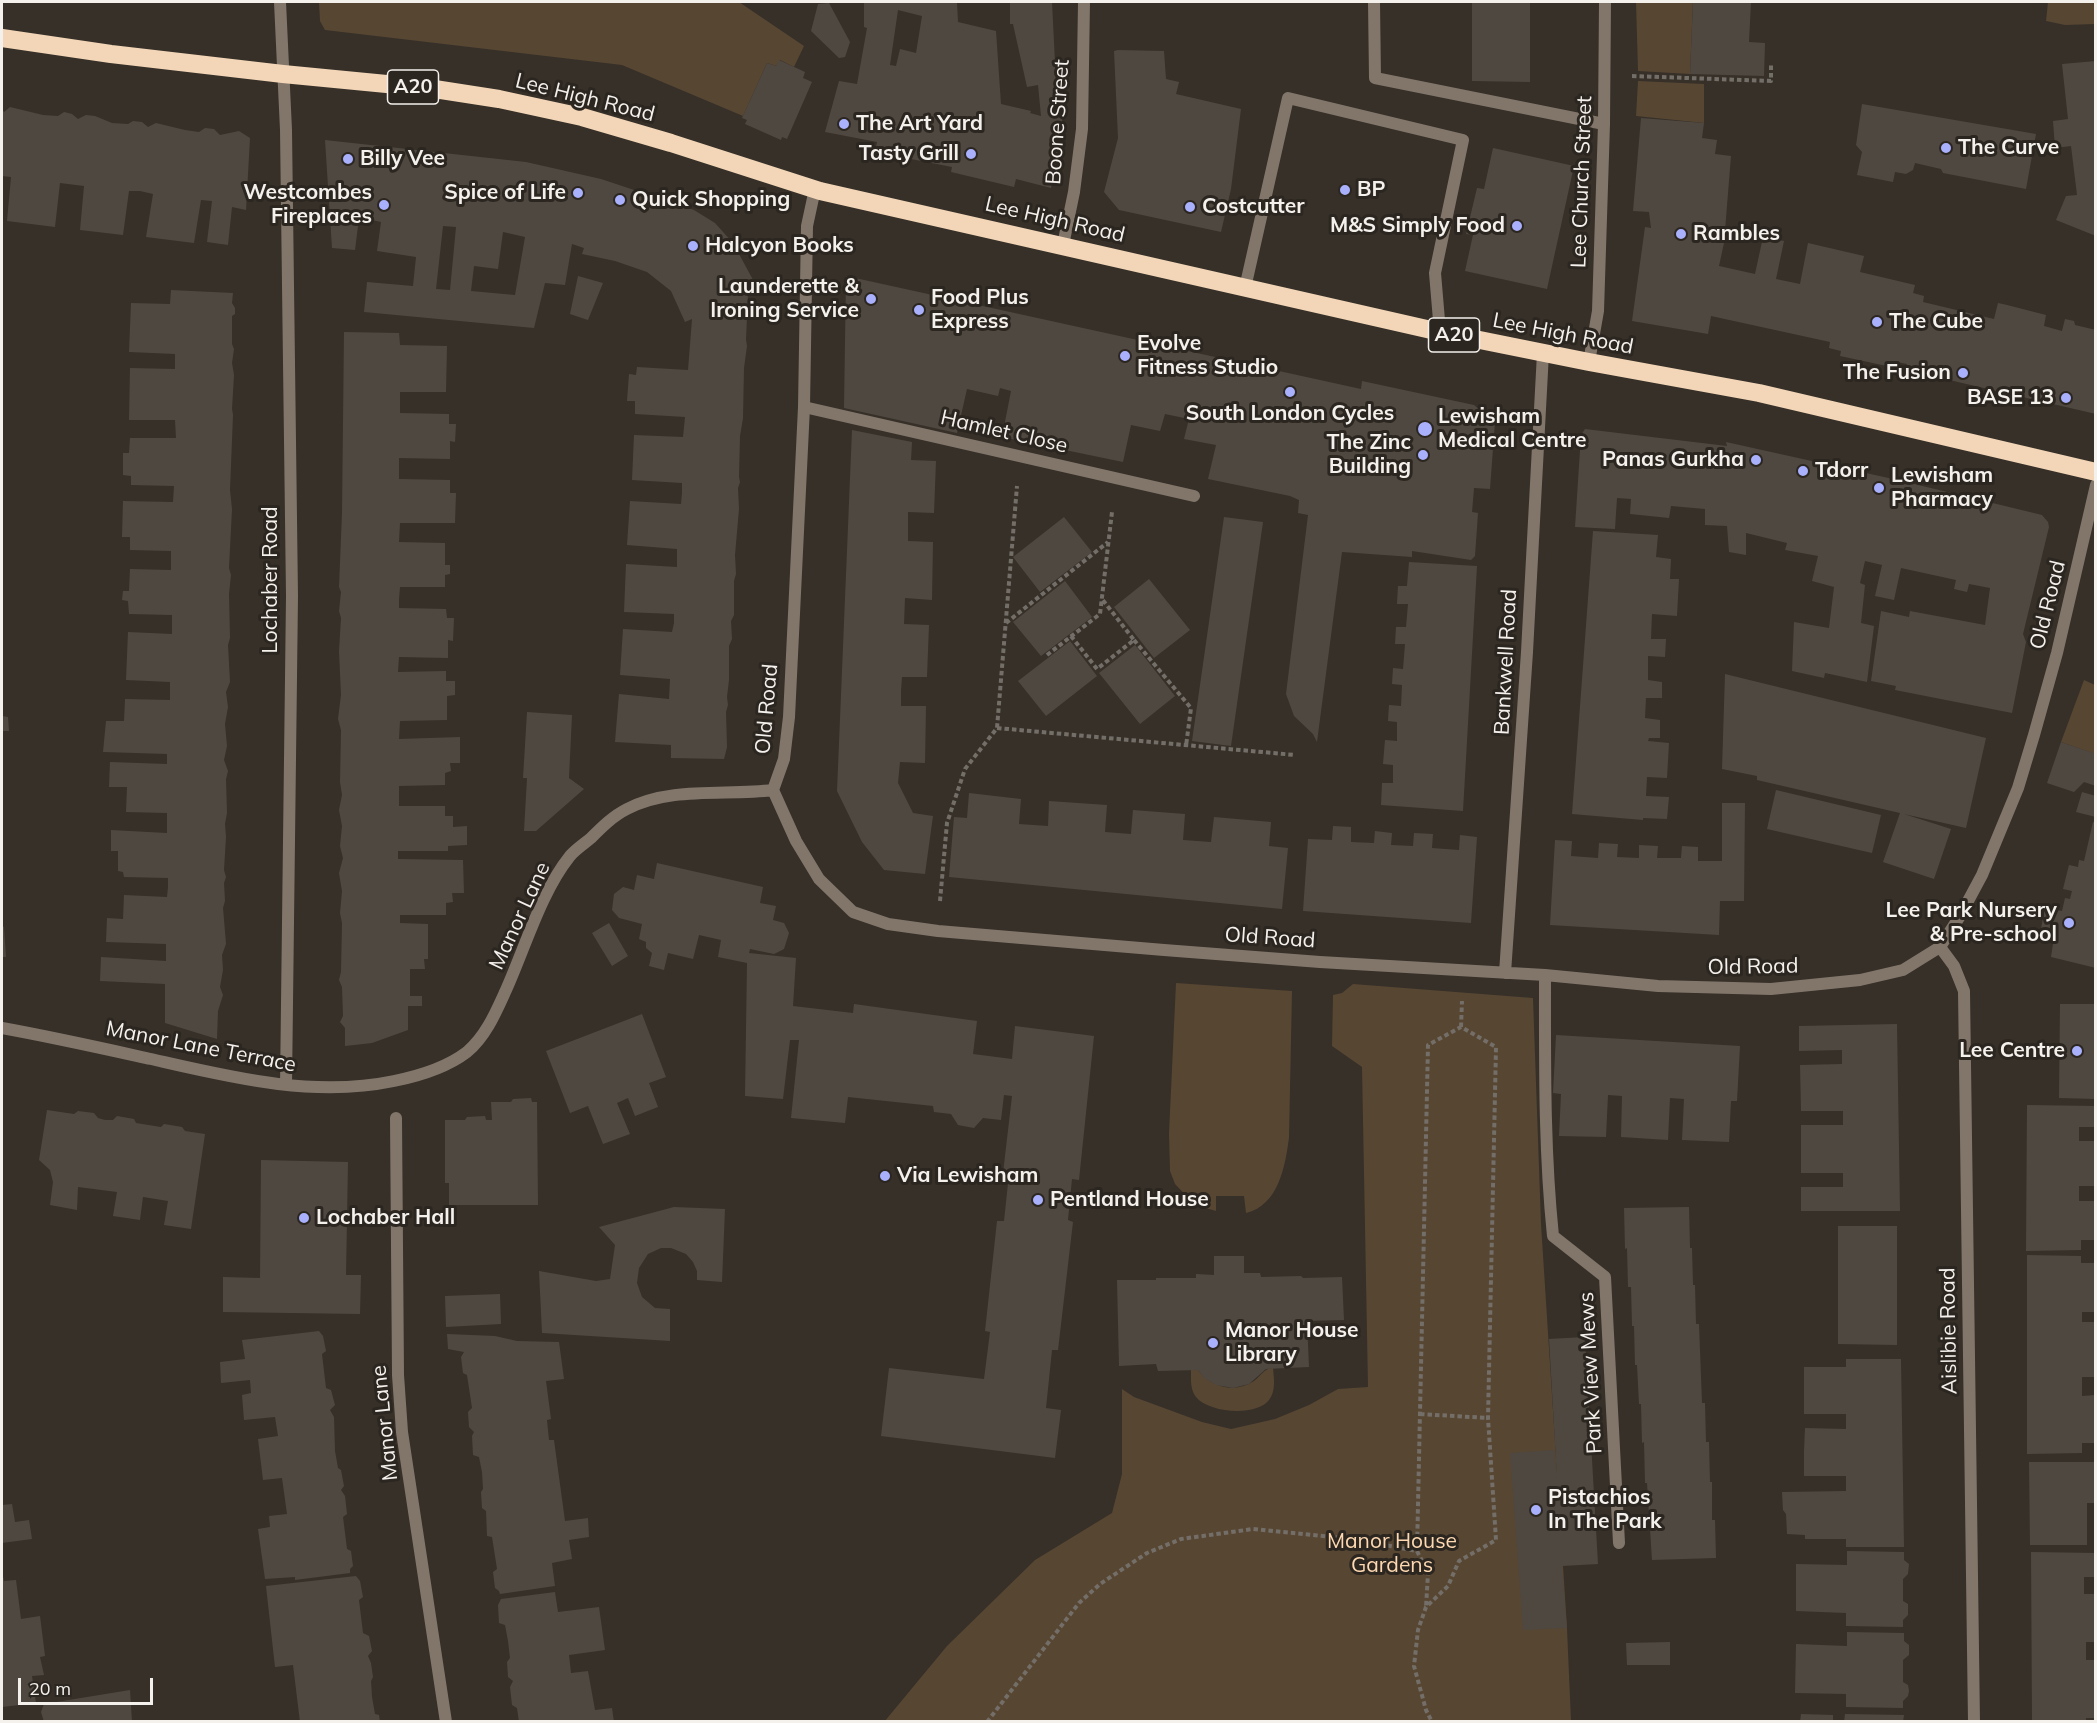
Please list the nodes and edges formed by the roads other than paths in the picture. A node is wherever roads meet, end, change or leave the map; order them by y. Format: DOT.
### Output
graph roads {
  1 [pos="280,2"];
  2 [pos="1084,2"];
  3 [pos="1374,2"];
  4 [pos="1605,2"];
  5 [pos="2,38"];
  6 [pos="283,75"];
  7 [pos="1604,124"];
  8 [pos="815,189"];
  9 [pos="1063,245"];
  10 [pos="1245,288"];
  11 [pos="1440,332"];
  12 [pos="1543,353"];
  13 [pos="1589,362"];
  14 [pos="804,407"];
  15 [pos="2096,472"];
  16 [pos="2096,485"];
  17 [pos="1194,496"];
  18 [pos="773,790"];
  19 [pos="1940,947"];
  20 [pos="1505,973"];
  21 [pos="1545,975"];
  22 [pos="2,1028"];
  23 [pos="394,1081"];
  24 [pos="286,1085"];
  25 [pos="396,1118"];
  26 [pos="1619,1543"];
  27 [pos="446,1722"];
  28 [pos="1974,1722"];
  1 -- 6 [label="street, Lochaber Road"];
  2 -- 9 [label="street, Boone Street"];
  3 -- 7 [label="street"];
  4 -- 7 [label="street, Lee Church Street"];
  5 -- 6 [label="highway, Lee High Road / A20"];
  6 -- 8 [label="highway, Lee High Road / A20"];
  6 -- 24 [label="street, Lochaber Road"];
  7 -- 13 [label="street, Lee Church Street"];
  8 -- 9 [label="highway, Lee High Road / A20"];
  8 -- 14 [label="street, Old Road"];
  9 -- 10 [label="highway, Lee High Road / A20"];
  10 -- 11 [label="highway, Lee High Road / A20"];
  10 -- 11 [label="street"];
  11 -- 12 [label="highway, Lee High Road / A20"];
  12 -- 13 [label="highway, Lee High Road / A20"];
  12 -- 20 [label="street, Bankwell Road"];
  13 -- 15 [label="highway, Lee High Road / A20"];
  14 -- 17 [label="street, Hamlet Close"];
  14 -- 18 [label="street, Old Road"];
  16 -- 19 [label="street, Old Road"];
  18 -- 20 [label="street, Old Road"];
  18 -- 23 [label="street, Manor Lane"];
  19 -- 21 [label="street, Old Road"];
  19 -- 28 [label="street, Aislibie Road"];
  20 -- 21 [label="street, Old Road"];
  21 -- 26 [label="street, Park View Mews"];
  22 -- 24 [label="street, Manor Lane Terrace"];
  23 -- 24 [label="street, Manor Lane Terrace"];
  25 -- 27 [label="street, Manor Lane"];
}
